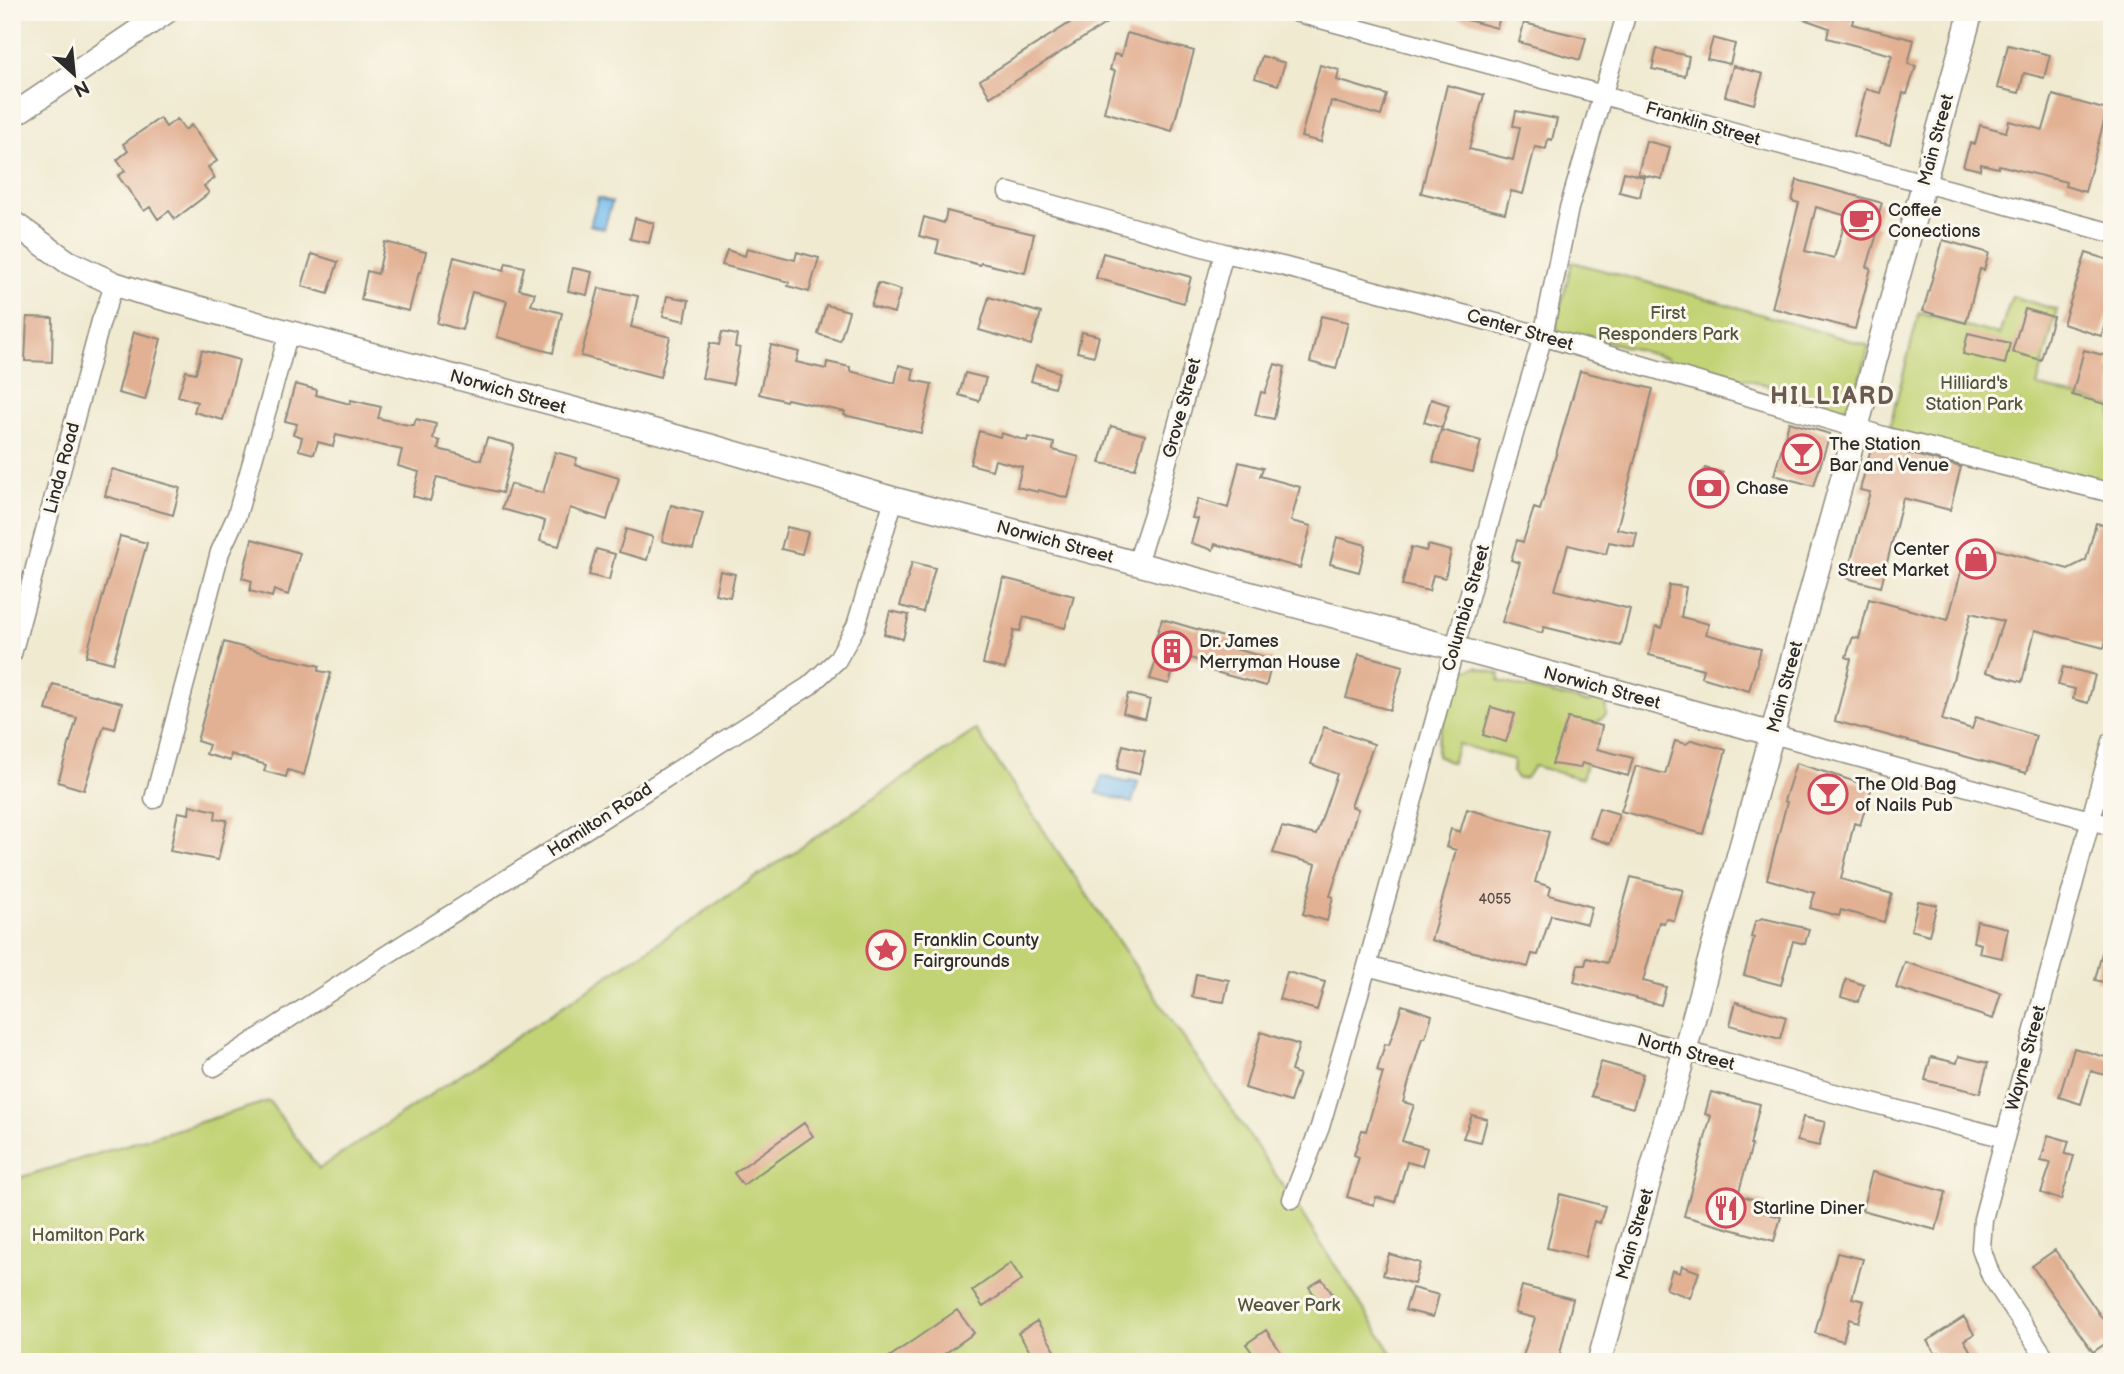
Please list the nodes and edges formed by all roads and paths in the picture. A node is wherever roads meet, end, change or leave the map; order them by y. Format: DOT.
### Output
graph roads {
  1 [pos="166,12"];
  2 [pos="1295,12"];
  3 [pos="1627,12"];
  4 [pos="1972,12"];
  5 [pos="1603,95"];
  6 [pos="12,116"];
  7 [pos="1924,184"];
  8 [pos="1008,192"];
  9 [pos="12,222"];
  10 [pos="2112,233"];
  11 [pos="1224,253"];
  12 [pos="115,284"];
  13 [pos="289,332"];
  14 [pos="1544,336"];
  15 [pos="1857,428"];
  16 [pos="2112,493"];
  17 [pos="894,499"];
  18 [pos="1137,563"];
  19 [pos="1455,649"];
  20 [pos="12,654"];
  21 [pos="1772,734"];
  22 [pos="2112,741"];
  23 [pos="154,799"];
  24 [pos="2089,820"];
  25 [pos="2112,826"];
  26 [pos="1367,966"];
  27 [pos="1686,1051"];
  28 [pos="214,1067"];
  29 [pos="2005,1138"];
  30 [pos="1292,1199"];
  31 [pos="1600,1362"];
  32 [pos="2048,1362"];
  1 -- 6 [label="main road"];
  2 -- 5 [label="street, Franklin Street"];
  3 -- 5 [label="street, Columbia Street"];
  4 -- 7 [label="main road, Main Street"];
  5 -- 7 [label="street, Franklin Street"];
  5 -- 14 [label="street, Columbia Street"];
  7 -- 10 [label="street, Franklin Street"];
  7 -- 15 [label="main road, Main Street"];
  8 -- 11 [label="street, Center Street"];
  9 -- 12 [label="main road, Norwich Street"];
  11 -- 14 [label="street, Center Street"];
  11 -- 18 [label="street, Grove Street"];
  12 -- 13 [label="main road, Norwich Street"];
  12 -- 20 [label="street, Linda Road"];
  13 -- 17 [label="main road, Norwich Street"];
  13 -- 23 [label="street"];
  14 -- 15 [label="street, Center Street"];
  14 -- 19 [label="street, Columbia Street"];
  15 -- 16 [label="street, Center Street"];
  15 -- 21 [label="main road, Main Street"];
  17 -- 18 [label="main road, Norwich Street"];
  17 -- 28 [label="street, Hamilton Road"];
  18 -- 19 [label="main road, Norwich Street"];
  19 -- 21 [label="main road, Norwich Street"];
  19 -- 26 [label="street, Columbia Street"];
  21 -- 24 [label="street, Norwich Street"];
  21 -- 27 [label="main road, Main Street"];
  22 -- 24 [label="street, Wayne Street"];
  24 -- 25 [label="street, Norwich Street"];
  24 -- 29 [label="street, Wayne Street"];
  26 -- 27 [label="street, North Street"];
  26 -- 30 [label="street, Columbia Street"];
  27 -- 29 [label="street, North Street"];
  27 -- 31 [label="main road, Main Street"];
  29 -- 32 [label="street, Wayne Street"];
}
